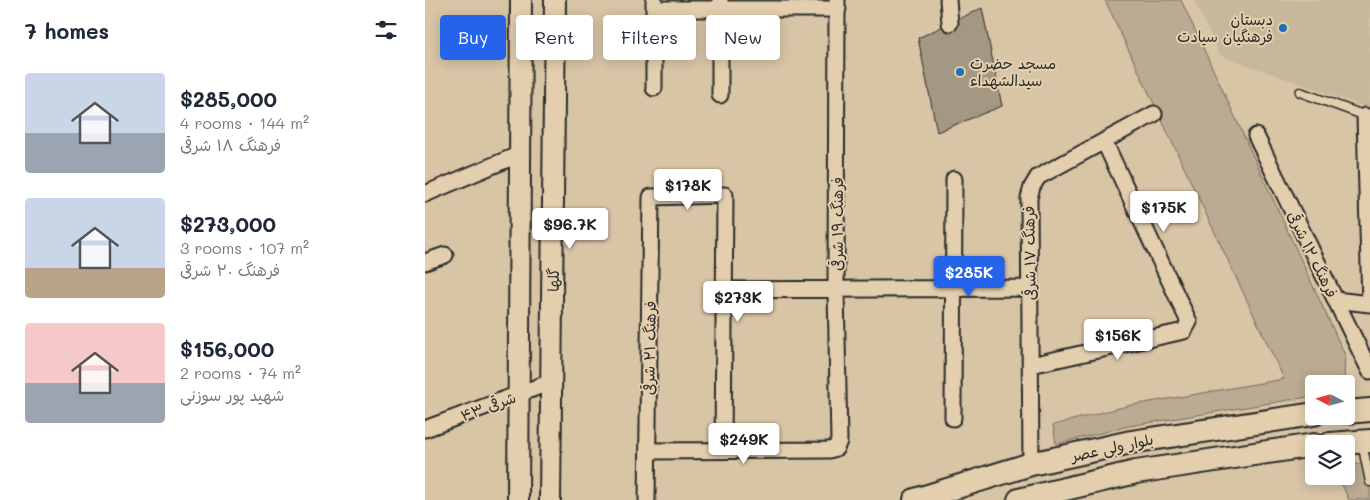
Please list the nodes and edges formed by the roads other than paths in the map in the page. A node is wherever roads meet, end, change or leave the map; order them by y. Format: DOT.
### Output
graph roads {
  1 [pos="521,0"];
  2 [pos="555,0"];
  3 [pos="948,0"];
  4 [pos="654,4"];
  5 [pos="720,4"];
  6 [pos="838,5"];
  7 [pos="950,23"];
  8 [pos="654,88"];
  9 [pos="1300,92"];
  10 [pos="720,95"];
  11 [pos="1154,114"];
  12 [pos="1368,117"];
  13 [pos="1256,136"];
  14 [pos="1104,141"];
  15 [pos="520,154"];
  16 [pos="954,179"];
  17 [pos="425,194"];
  18 [pos="445,255"];
  19 [pos="425,262"];
  20 [pos="1030,288"];
  21 [pos="837,289"];
  22 [pos="954,289"];
  23 [pos="723,290"];
  24 [pos="1335,300"];
  25 [pos="1370,304"];
  26 [pos="1031,364"];
  27 [pos="1370,371"];
  28 [pos="551,382"];
  29 [pos="519,394"];
  30 [pos="1370,410"];
  31 [pos="1355,411"];
  32 [pos="1305,415"];
  33 [pos="953,418"];
  34 [pos="425,429"];
  35 [pos="1366,441"];
  36 [pos="1305,446"];
  37 [pos="723,450"];
  38 [pos="648,451"];
  39 [pos="1031,464"];
  40 [pos="1370,482"];
  41 [pos="1032,498"];
  42 [pos="518,500"];
  43 [pos="550,500"];
  44 [pos="647,500"];
  45 [pos="915,500"];
  1 -- 15 [label="street"];
  2 -- 28 [label="street, گلها"];
  3 -- 7 [label="street"];
  4 -- 5 [label="street"];
  4 -- 8 [label="street"];
  5 -- 6 [label="street"];
  5 -- 10 [label="street"];
  6 -- 21 [label="street, فرهنگ ۱۹ شرقی"];
  9 -- 12 [label="lane"];
  11 -- 14 [label="street, فرهنگ ۱۷ شرقی"];
  12 -- 25 [label="street"];
  13 -- 24 [label="street, فرهنگ ۱۲ شرقی"];
  14 -- 20 [label="street, فرهنگ ۱۷ شرقی"];
  14 -- 26 [label="street"];
  15 -- 17 [label="street"];
  15 -- 29 [label="street"];
  16 -- 22 [label="street"];
  18 -- 19 [label="street"];
  20 -- 22 [label="street"];
  20 -- 26 [label="street, فرهنگ ۱۷ شرقی"];
  21 -- 22 [label="street"];
  21 -- 23 [label="street"];
  21 -- 37 [label="street, فرهنگ ۱۹ شرقی"];
  22 -- 33 [label="street"];
  23 -- 37 [label="street"];
  23 -- 38 [label="street, فرهنگ ۲۱ شرقی"];
  24 -- 25 [label="street"];
  24 -- 27 [label="street, فرهنگ ۱۲ شرقی"];
  26 -- 39 [label="street, فرهنگ ۱۷ شرقی"];
  28 -- 29 [label="street, ۴۳ شرقی"];
  28 -- 43 [label="street, گلها"];
  29 -- 34 [label="street, ۴۳ شرقی"];
  29 -- 42 [label="street"];
  30 -- 31 [label="main road"];
  32 -- 39 [label="main road, بلوار ولی عصر"];
  35 -- 40 [label="lane"];
  36 -- 41 [label="main road, بلوار ولی عصر"];
  37 -- 38 [label="street"];
  38 -- 44 [label="street, فرهنگ ۲۱ شرقی"];
  39 -- 45 [label="main road, بلوار ولی عصر"];
}
